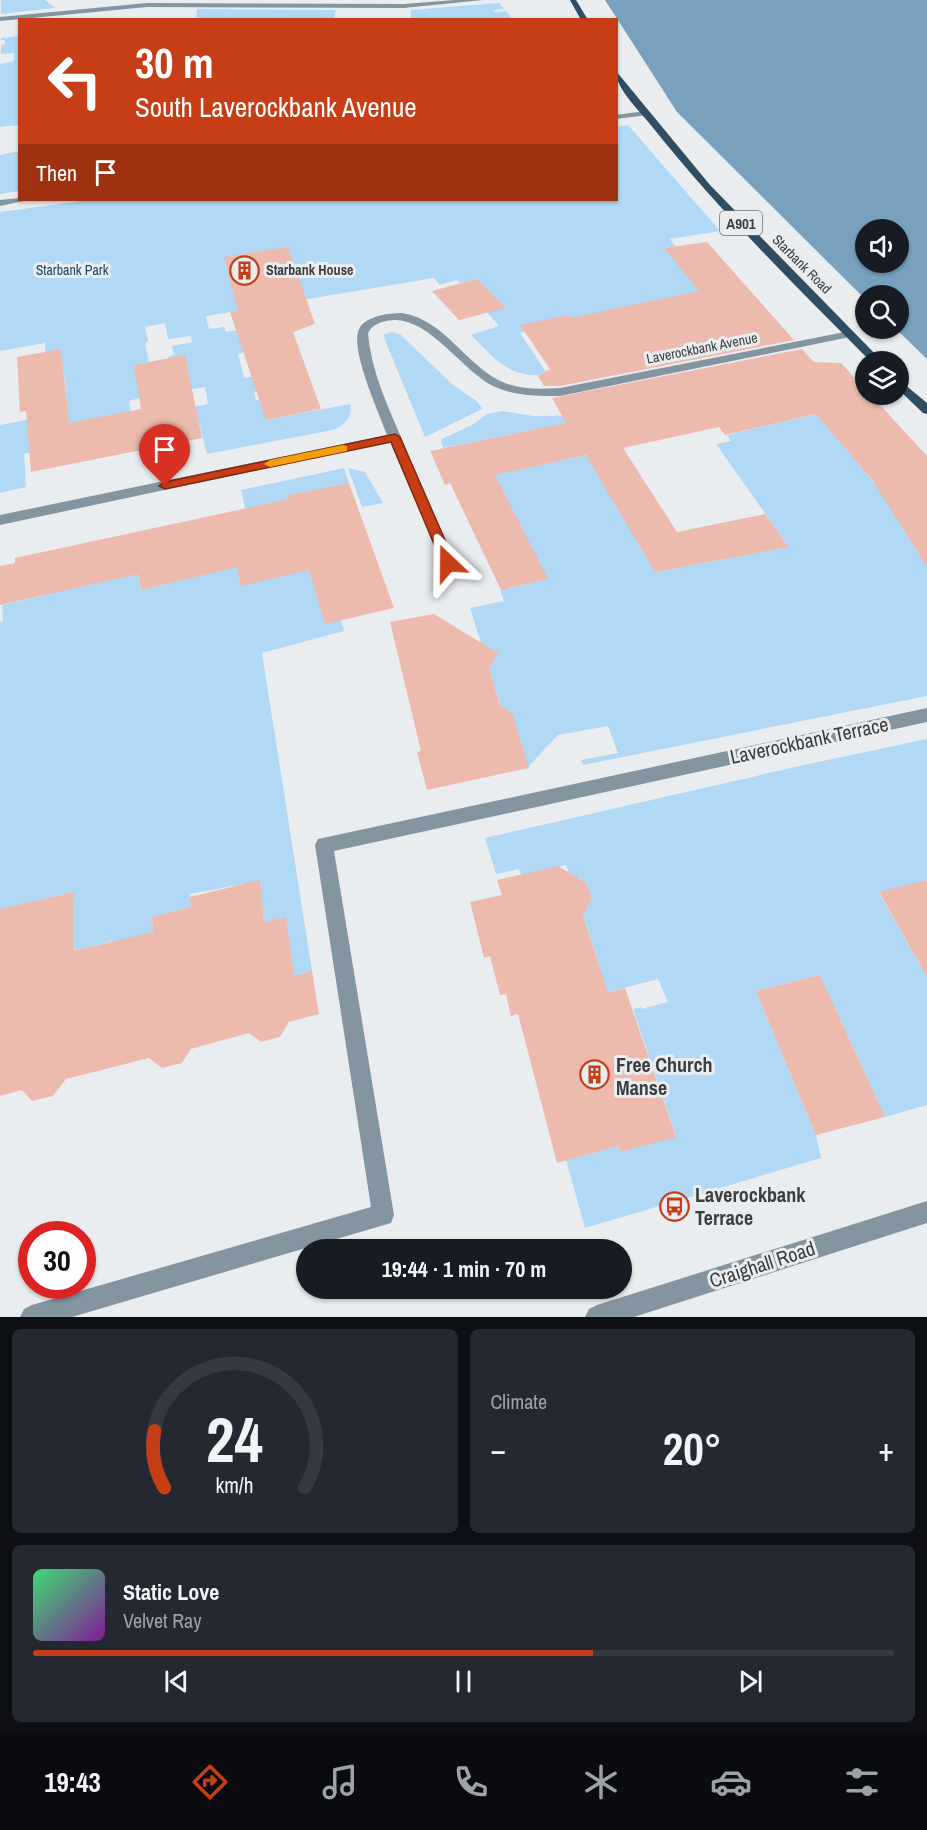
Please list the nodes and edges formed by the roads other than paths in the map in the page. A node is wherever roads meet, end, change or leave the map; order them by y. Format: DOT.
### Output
graph roads {
  1 [pos="480,0"];
  2 [pos="573,0"];
  3 [pos="307,3"];
  4 [pos="584,18"];
  5 [pos="0,19"];
  6 [pos="618,76"];
  7 [pos="645,113"];
  8 [pos="618,117"];
  9 [pos="18,201"];
  10 [pos="0,203"];
  11 [pos="850,334"];
  12 [pos="867,351"];
  13 [pos="909,393"];
  14 [pos="927,410"];
  15 [pos="395,437"];
  16 [pos="0,520"];
  17 [pos="448,563"];
  18 [pos="927,716"];
  19 [pos="927,1212"];
  20 [pos="32,1317"];
  21 [pos="597,1317"];
  1 -- 3 [label="street"];
  2 -- 4 [label="main road"];
  3 -- 5 [label="street"];
  6 -- 7 [label="main road, Starbank Road / A901"];
  7 -- 8 [label="street"];
  7 -- 11 [label="main road, Starbank Road / A901"];
  9 -- 10 [label="street"];
  11 -- 12 [label="main road, Starbank Road / A901"];
  11 -- 15 [label="street, Laverockbank Avenue"];
  13 -- 14 [label="main road"];
  15 -- 16 [label="street"];
  15 -- 17 [label="street, Laverockbank Avenue"];
  18 -- 20 [label="street, Laverockbank Terrace"];
  19 -- 21 [label="street, Craighall Road"];
}
